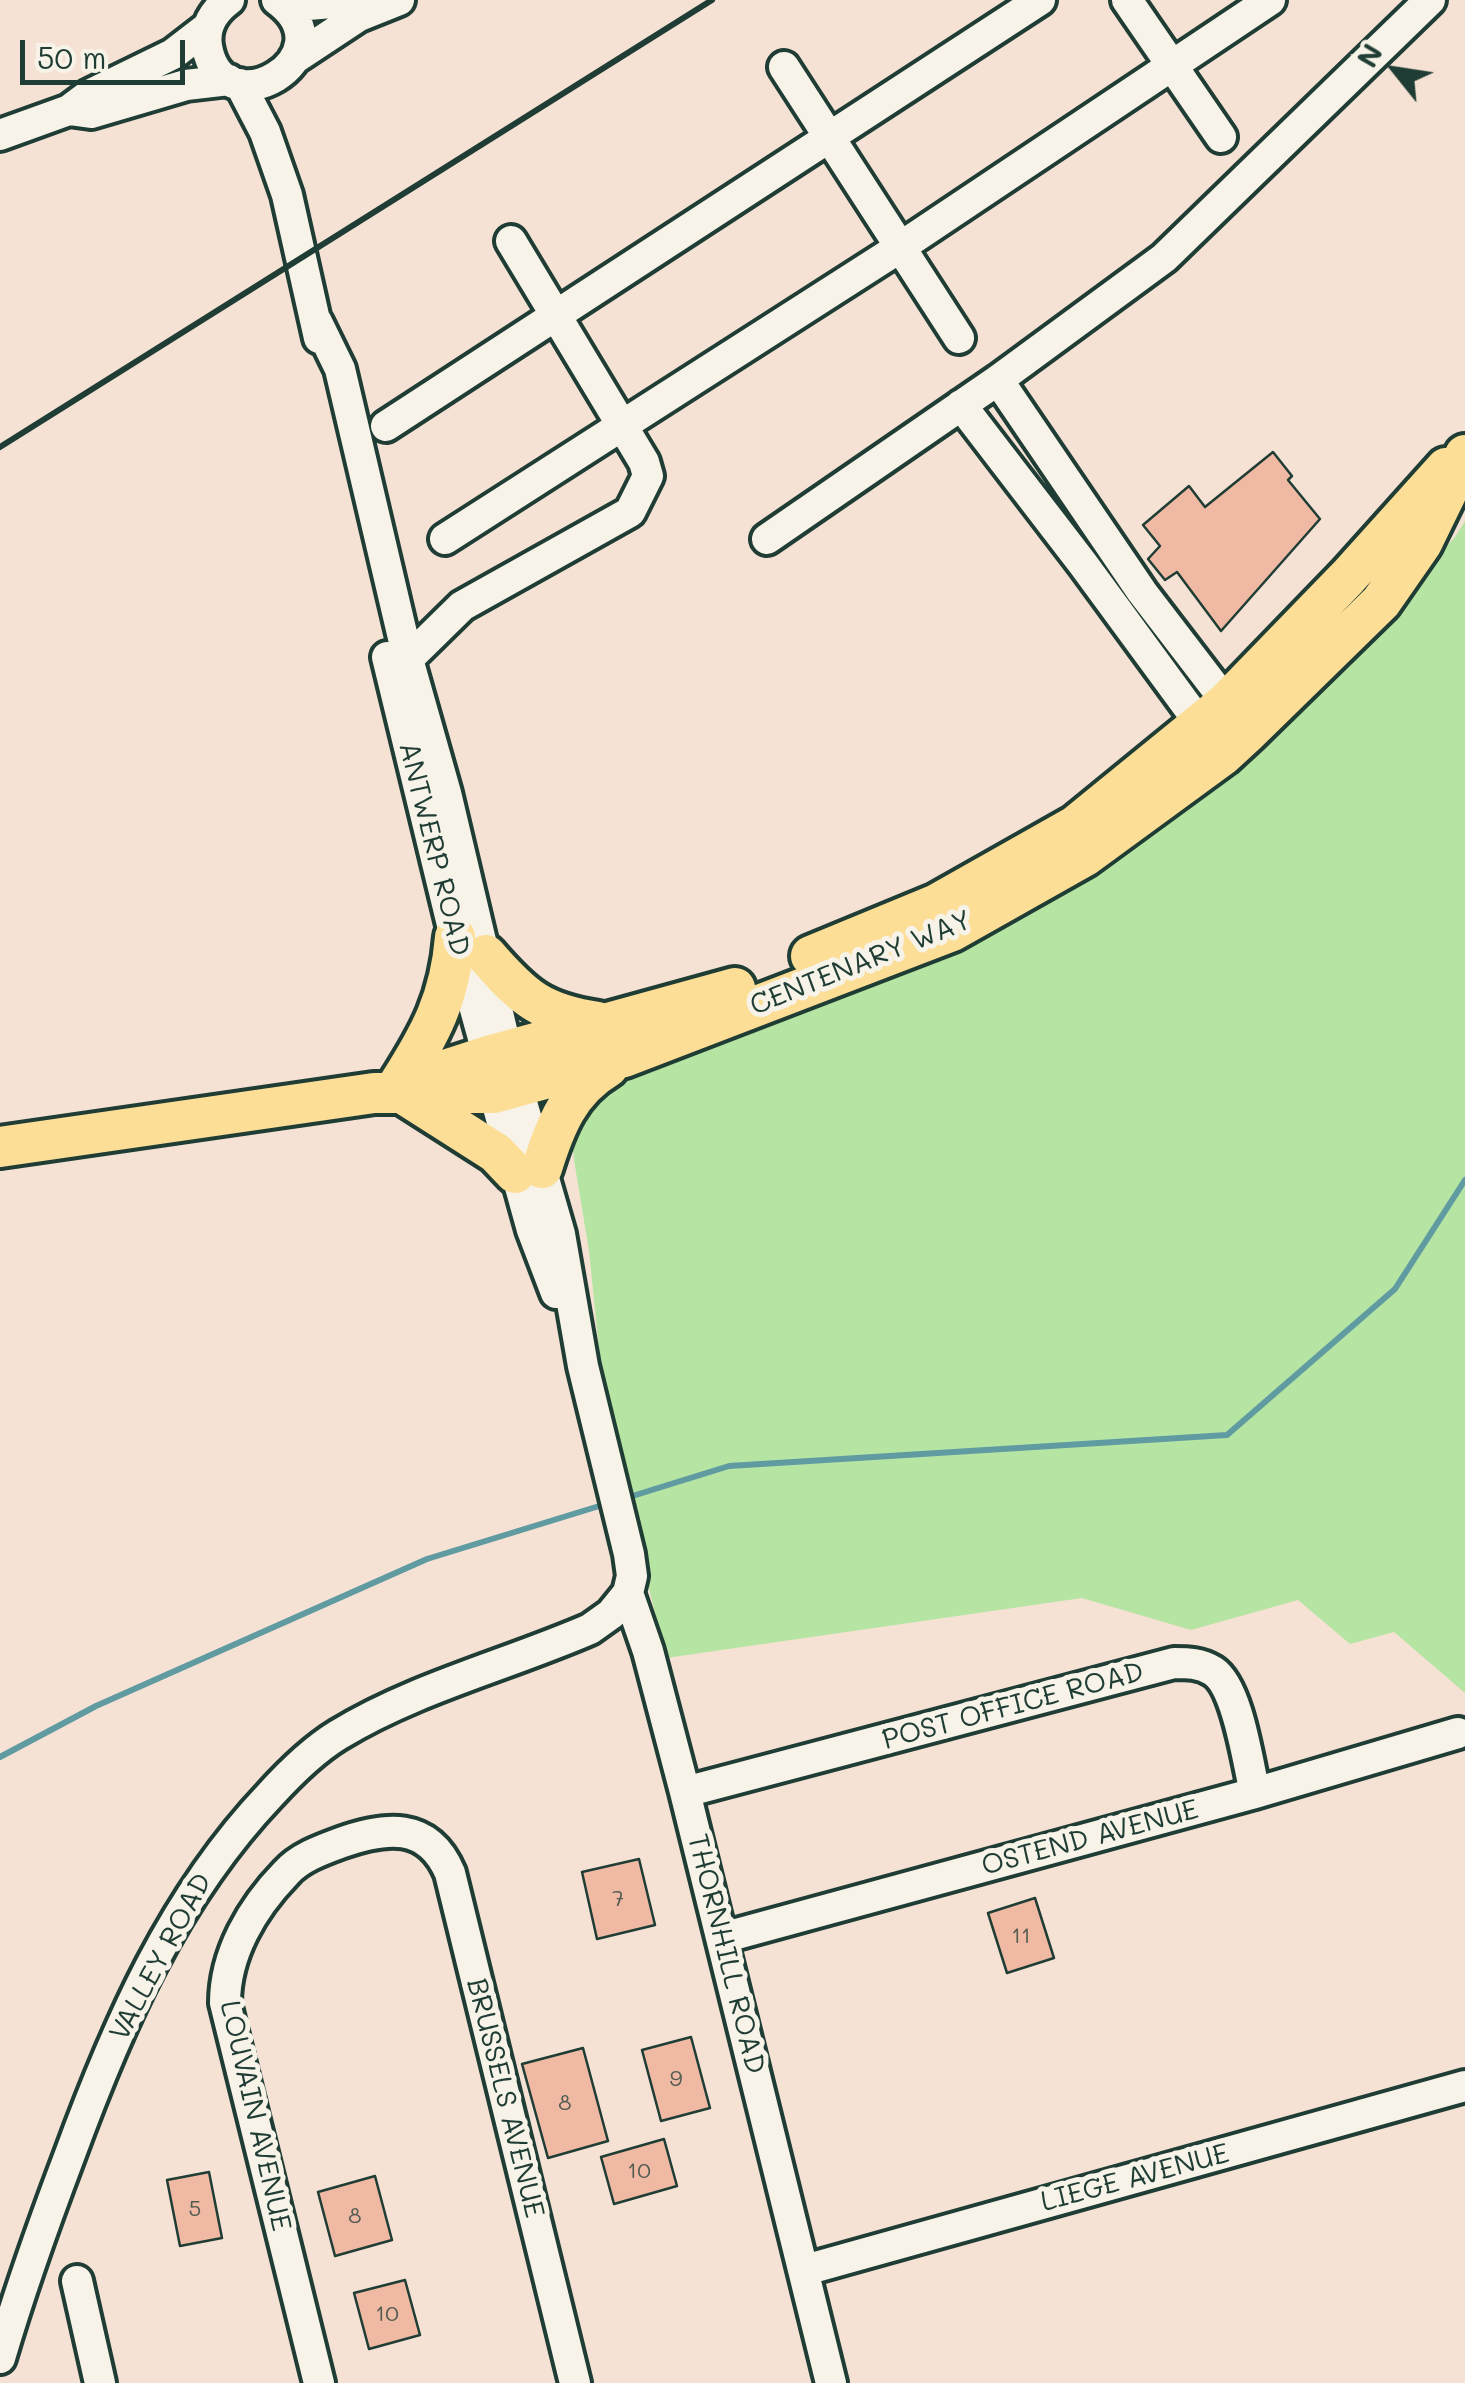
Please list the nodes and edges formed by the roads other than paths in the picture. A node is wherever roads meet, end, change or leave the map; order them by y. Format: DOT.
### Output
graph roads {
  1 [pos="368,0"];
  2 [pos="398,0"];
  3 [pos="1040,0"];
  4 [pos="1270,0"];
  5 [pos="1430,0"];
  6 [pos="278,1"];
  7 [pos="1137,3"];
  8 [pos="217,10"];
  9 [pos="291,65"];
  10 [pos="784,67"];
  11 [pos="1174,67"];
  12 [pos="235,82"];
  13 [pos="69,110"];
  14 [pos="0,135"];
  15 [pos="830,137"];
  16 [pos="1221,137"];
  17 [pos="287,195"];
  18 [pos="511,240"];
  19 [pos="899,248"];
  20 [pos="555,316"];
  21 [pos="317,322"];
  22 [pos="959,338"];
  23 [pos="998,380"];
  24 [pos="961,405"];
  25 [pos="386,426"];
  26 [pos="622,426"];
  27 [pos="1465,453"];
  28 [pos="767,539"];
  29 [pos="445,540"];
  30 [pos="396,603"];
  31 [pos="462,606"];
  32 [pos="408,659"];
  33 [pos="1225,729"];
  34 [pos="470,946"];
  35 [pos="616,1040"];
  36 [pos="502,1071"];
  37 [pos="391,1091"];
  38 [pos="0,1147"];
  39 [pos="528,1170"];
  40 [pos="620,1528"];
  41 [pos="628,1593"];
  42 [pos="1458,1734"];
  43 [pos="685,1792"];
  44 [pos="1255,1793"];
  45 [pos="407,1833"];
  46 [pos="722,1938"];
  47 [pos="1465,2086"];
  48 [pos="804,2270"];
  49 [pos="77,2281"];
  50 [pos="0,2358"];
  51 [pos="100,2383"];
  52 [pos="319,2383"];
  53 [pos="575,2383"];
  54 [pos="831,2383"];
  1 -- 6 [label="street"];
  2 -- 9 [label="street"];
  3 -- 15 [label="street"];
  4 -- 11 [label="street"];
  5 -- 23 [label="street"];
  6 -- 9 [label="street, ANTWERP ROAD"];
  7 -- 11 [label="street"];
  8 -- 12 [label="street, ANTWERP ROAD"];
  8 -- 13 [label="street"];
  9 -- 12 [label="street"];
  9 -- 17 [label="street, ANTWERP ROAD"];
  10 -- 15 [label="street"];
  11 -- 16 [label="street"];
  11 -- 19 [label="street"];
  12 -- 13 [label="street"];
  12 -- 17 [label="street, ANTWERP ROAD"];
  13 -- 14 [label="street"];
  15 -- 19 [label="street"];
  15 -- 20 [label="street"];
  17 -- 21 [label="street, ANTWERP ROAD"];
  18 -- 20 [label="street"];
  19 -- 22 [label="street"];
  19 -- 26 [label="street"];
  20 -- 25 [label="street"];
  20 -- 26 [label="street"];
  21 -- 30 [label="street, ANTWERP ROAD"];
  21 -- 34 [label="street, ANTWERP ROAD"];
  23 -- 24 [label="street"];
  23 -- 33 [label="street"];
  24 -- 28 [label="street"];
  24 -- 33 [label="street"];
  26 -- 29 [label="street"];
  26 -- 31 [label="street"];
  27 -- 33 [label="main road, CENTENARY WAY"];
  30 -- 31 [label="street"];
  30 -- 32 [label="street, ANTWERP ROAD"];
  31 -- 32 [label="street"];
  32 -- 34 [label="street, ANTWERP ROAD"];
  33 -- 35 [label="main road, CENTENARY WAY"];
  34 -- 35 [label="main road"];
  34 -- 36 [label="street, ANTWERP ROAD"];
  34 -- 37 [label="main road"];
  35 -- 36 [label="main road, CENTENARY WAY"];
  35 -- 39 [label="main road"];
  36 -- 37 [label="main road, CENTENARY WAY"];
  36 -- 39 [label="street, ANTWERP ROAD"];
  37 -- 38 [label="main road, CENTENARY WAY"];
  37 -- 39 [label="main road"];
  39 -- 40 [label="street, ANTWERP ROAD"];
  40 -- 41 [label="street, THORNHILL ROAD"];
  41 -- 43 [label="street, THORNHILL ROAD"];
  41 -- 50 [label="street, VALLEY ROAD"];
  42 -- 44 [label="street, OSTEND AVENUE"];
  43 -- 44 [label="street, POST OFFICE ROAD"];
  43 -- 46 [label="street, THORNHILL ROAD"];
  44 -- 46 [label="street, OSTEND AVENUE"];
  45 -- 52 [label="street, LOUVAIN AVENUE"];
  45 -- 53 [label="street, BRUSSELS AVENUE"];
  46 -- 48 [label="street, THORNHILL ROAD"];
  47 -- 48 [label="street, LIEGE AVENUE"];
  48 -- 54 [label="street, THORNHILL ROAD"];
  49 -- 51 [label="street"];
}
